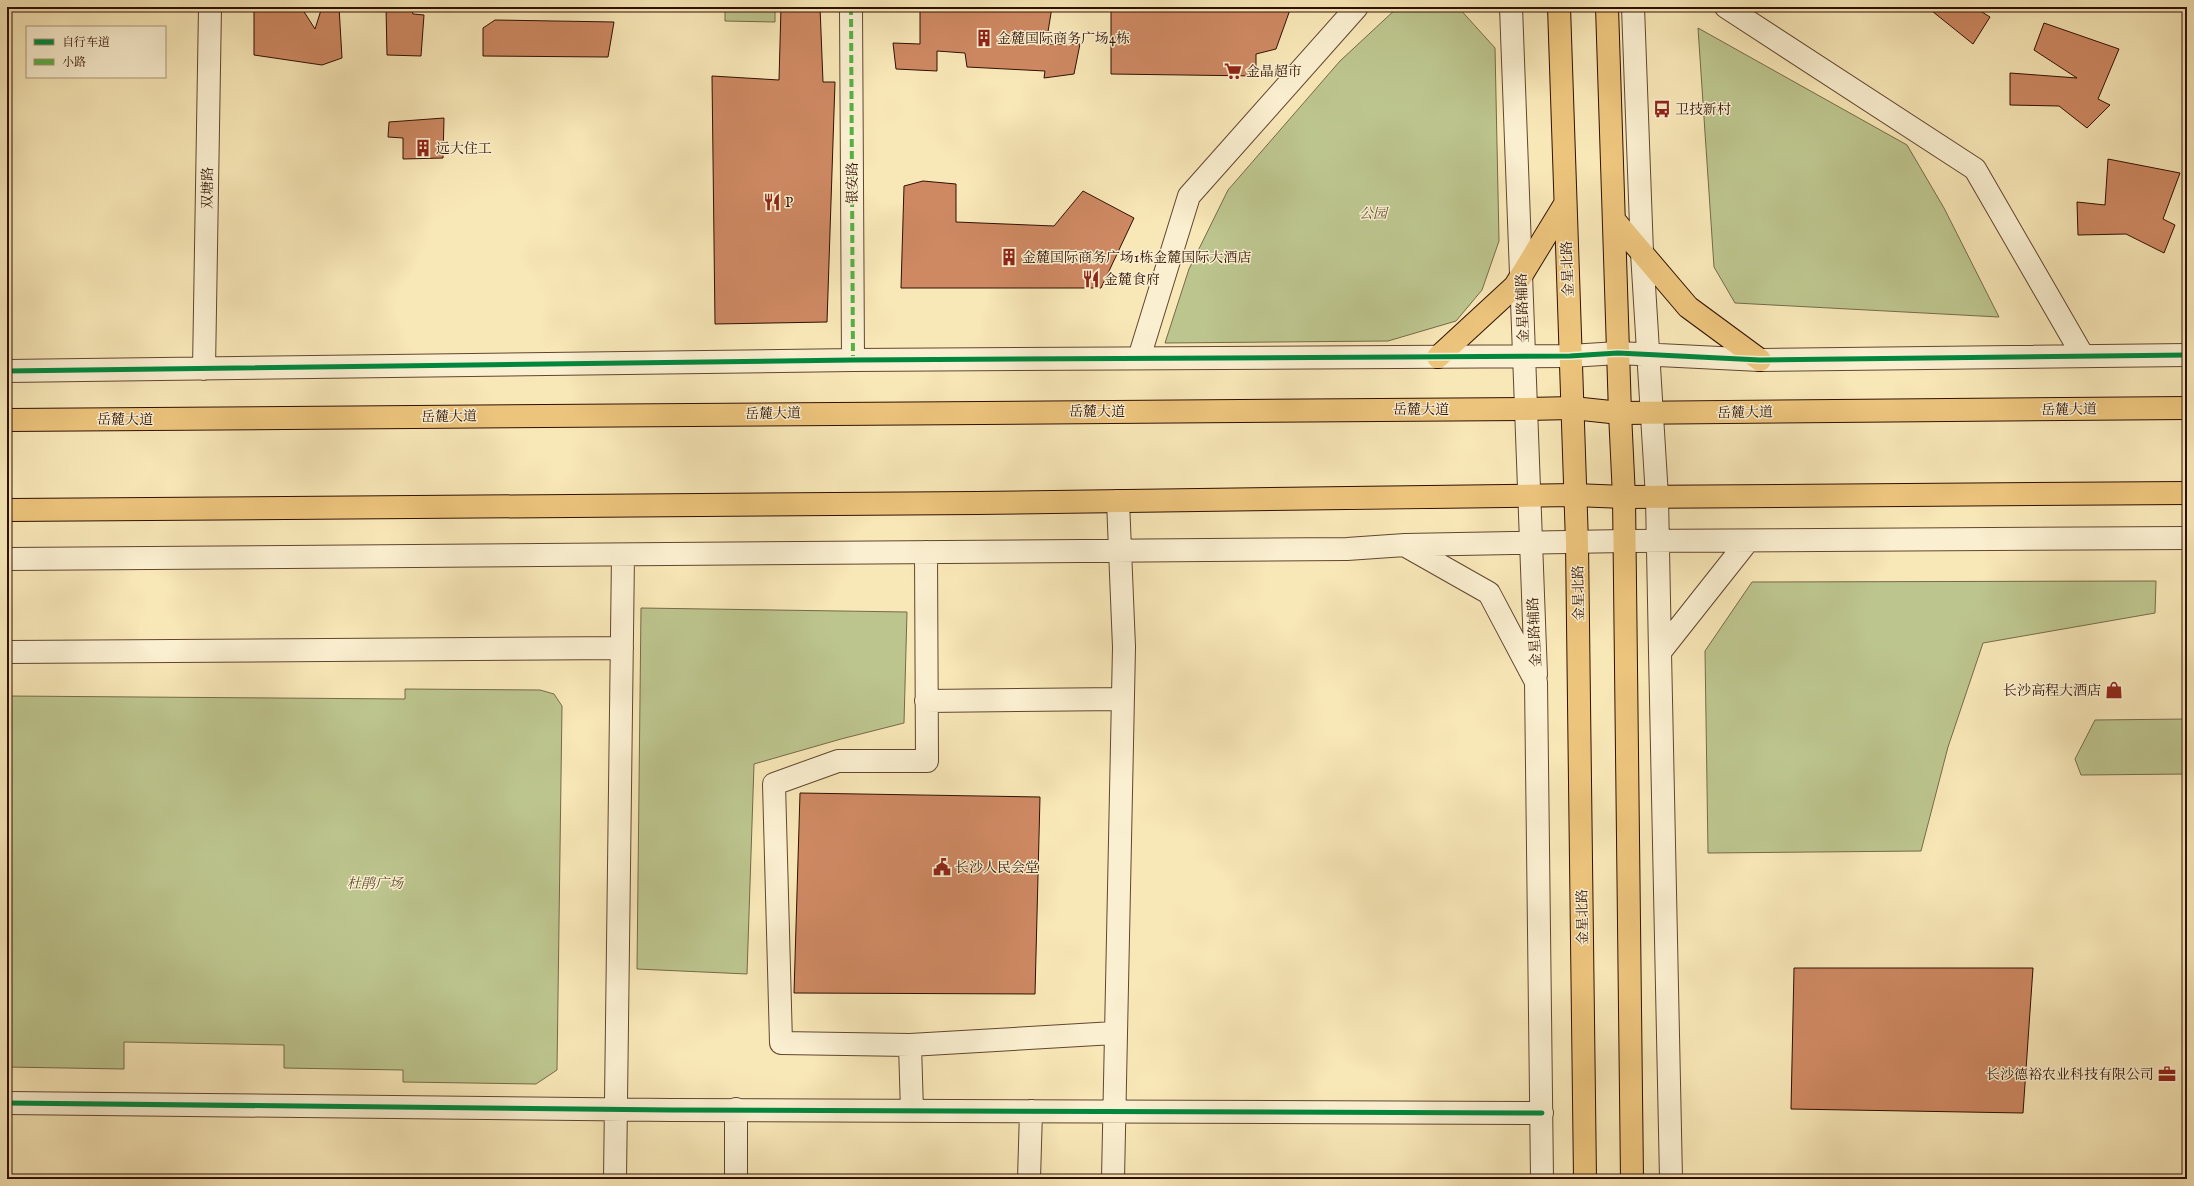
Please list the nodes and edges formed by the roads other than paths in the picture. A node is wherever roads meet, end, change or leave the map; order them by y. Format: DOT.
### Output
graph roads {
  1 [pos="210,7"];
  2 [pos="851,7"];
  3 [pos="1357,7"];
  4 [pos="1511,7"];
  5 [pos="1559,7"];
  6 [pos="1607,7"];
  7 [pos="1633,7"];
  8 [pos="1726,7"];
  9 [pos="1565,204"];
  10 [pos="1614,220"];
  11 [pos="1642,253"];
  12 [pos="1521,276"];
  13 [pos="1618,353"];
  14 [pos="1649,355"];
  15 [pos="2187,355"];
  16 [pos="1524,356"];
  17 [pos="1570,356"];
  18 [pos="2083,356"];
  19 [pos="1438,357"];
  20 [pos="1139,358"];
  21 [pos="853,360"];
  22 [pos="1760,360"];
  23 [pos="204,369"];
  24 [pos="7,371"];
  25 [pos="1572,408"];
  26 [pos="2187,408"];
  27 [pos="1526,409"];
  28 [pos="1620,413"];
  29 [pos="1652,413"];
  30 [pos="7,420"];
  31 [pos="2187,493"];
  32 [pos="1529,496"];
  33 [pos="1575,496"];
  34 [pos="1656,496"];
  35 [pos="1624,497"];
  36 [pos="1118,501"];
  37 [pos="7,510"];
  38 [pos="2187,538"];
  39 [pos="1625,541"];
  40 [pos="1658,541"];
  41 [pos="1746,542"];
  42 [pos="1530,543"];
  43 [pos="1578,543"];
  44 [pos="1405,545"];
  45 [pos="1120,551"];
  46 [pos="926,552"];
  47 [pos="623,555"];
  48 [pos="7,559"];
  49 [pos="622,648"];
  50 [pos="7,652"];
  51 [pos="1660,652"];
  52 [pos="1536,682"];
  53 [pos="1122,699"];
  54 [pos="926,701"];
  55 [pos="1114,1032"];
  56 [pos="910,1045"];
  57 [pos="7,1103"];
  58 [pos="615,1109"];
  59 [pos="736,1109"];
  60 [pos="1031,1110"];
  61 [pos="912,1111"];
  62 [pos="1113,1111"];
  63 [pos="1542,1113"];
  64 [pos="615,1179"];
  65 [pos="736,1179"];
  66 [pos="1029,1179"];
  67 [pos="1113,1179"];
  68 [pos="1542,1179"];
  69 [pos="1585,1179"];
  70 [pos="1632,1179"];
  71 [pos="1671,1179"];
  1 -- 23 [label="street, 双塘路"];
  2 -- 21 [label="street, 银安路"];
  3 -- 20 [label="street"];
  4 -- 12 [label="street, 金星路辅路"];
  5 -- 9 [label="main road, 金星北路"];
  6 -- 10 [label="main road"];
  7 -- 11 [label="street"];
  8 -- 18 [label="street"];
  9 -- 12 [label="main road"];
  9 -- 17 [label="main road, 金星北路"];
  10 -- 11 [label="main road"];
  10 -- 13 [label="main road"];
  11 -- 14 [label="street"];
  11 -- 22 [label="main road"];
  12 -- 16 [label="street, 金星路辅路"];
  12 -- 19 [label="main road"];
  13 -- 14 [label="street"];
  13 -- 17 [label="street"];
  13 -- 28 [label="main road"];
  14 -- 22 [label="street"];
  14 -- 29 [label="street"];
  15 -- 18 [label="street"];
  16 -- 17 [label="street"];
  16 -- 19 [label="street"];
  16 -- 27 [label="street, 金星路辅路"];
  17 -- 25 [label="main road, 金星北路"];
  18 -- 22 [label="street"];
  19 -- 20 [label="street"];
  20 -- 21 [label="street"];
  21 -- 23 [label="street"];
  23 -- 24 [label="street"];
  25 -- 27 [label="main road, 岳麓大道"];
  25 -- 28 [label="main road, 岳麓大道"];
  25 -- 33 [label="main road, 金星北路"];
  26 -- 29 [label="main road, 岳麓大道"];
  27 -- 30 [label="main road, 岳麓大道"];
  27 -- 32 [label="street, 金星路辅路"];
  28 -- 29 [label="main road, 岳麓大道"];
  28 -- 35 [label="main road"];
  29 -- 34 [label="street"];
  31 -- 34 [label="main road"];
  32 -- 33 [label="main road"];
  32 -- 36 [label="main road"];
  32 -- 42 [label="street, 金星路辅路"];
  33 -- 35 [label="main road"];
  33 -- 43 [label="main road, 金星北路"];
  34 -- 35 [label="main road"];
  34 -- 40 [label="street"];
  35 -- 39 [label="main road"];
  36 -- 37 [label="main road"];
  36 -- 45 [label="street"];
  38 -- 41 [label="street"];
  39 -- 40 [label="street"];
  39 -- 43 [label="street"];
  39 -- 70 [label="main road"];
  40 -- 41 [label="street"];
  40 -- 51 [label="street"];
  41 -- 51 [label="street"];
  42 -- 43 [label="street"];
  42 -- 44 [label="street"];
  42 -- 52 [label="street, 金星路辅路"];
  43 -- 69 [label="main road, 金星北路"];
  44 -- 45 [label="street"];
  44 -- 52 [label="street"];
  45 -- 46 [label="street"];
  45 -- 53 [label="street"];
  46 -- 47 [label="street"];
  46 -- 54 [label="street"];
  47 -- 48 [label="street"];
  47 -- 49 [label="street"];
  49 -- 50 [label="street"];
  49 -- 58 [label="street"];
  51 -- 71 [label="street"];
  52 -- 63 [label="street, 金星路辅路"];
  53 -- 54 [label="street"];
  53 -- 55 [label="street"];
  54 -- 56 [label="street"];
  55 -- 56 [label="street"];
  55 -- 62 [label="street"];
  56 -- 61 [label="street"];
  57 -- 58 [label="street"];
  58 -- 59 [label="street"];
  58 -- 64 [label="street"];
  59 -- 61 [label="street"];
  59 -- 65 [label="street"];
  60 -- 61 [label="street"];
  60 -- 62 [label="street"];
  60 -- 66 [label="street"];
  62 -- 63 [label="street"];
  62 -- 67 [label="street"];
  63 -- 68 [label="street, 金星路辅路"];
}
